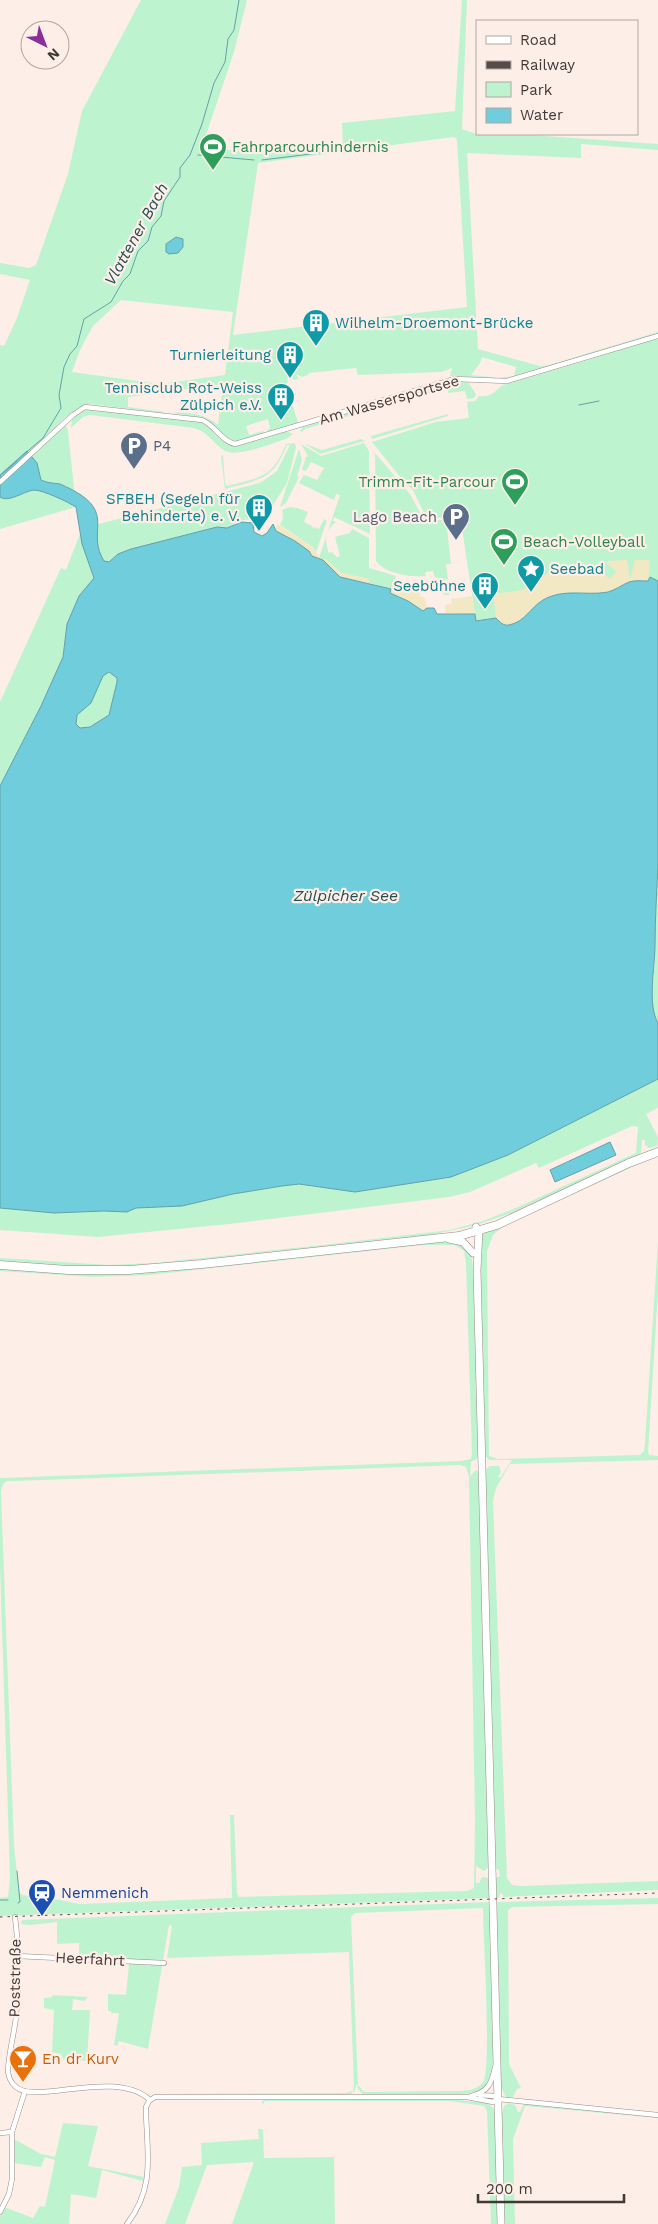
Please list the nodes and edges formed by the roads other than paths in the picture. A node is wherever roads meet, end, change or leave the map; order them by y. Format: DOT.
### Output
graph roads {
  1 [pos="658,336"];
  2 [pos="0,482"];
  3 [pos="658,1147"];
  4 [pos="658,1152"];
  5 [pos="629,1163"];
  6 [pos="475,1230"];
  7 [pos="426,1240"];
  8 [pos="391,1243"];
  9 [pos="473,1253"];
  10 [pos="0,1265"];
  11 [pos="477,1270"];
  12 [pos="15,1917"];
  13 [pos="16,1956"];
  14 [pos="164,1963"];
  15 [pos="497,2056"];
  16 [pos="25,2091"];
  17 [pos="477,2095"];
  18 [pos="467,2097"];
  19 [pos="498,2099"];
  20 [pos="150,2100"];
  21 [pos="658,2115"];
  22 [pos="12,2132"];
  23 [pos="0,2133"];
  24 [pos="0,2212"];
  25 [pos="127,2224"];
  26 [pos="501,2224"];
  1 -- 2 [label="street, Am Wassersportsee"];
  3 -- 5 [label="main road"];
  4 -- 5 [label="main road"];
  5 -- 6 [label="main road"];
  6 -- 7 [label="main road"];
  6 -- 8 [label="main road"];
  6 -- 9 [label="street"];
  6 -- 11 [label="street"];
  7 -- 8 [label="main road"];
  7 -- 9 [label="street"];
  8 -- 10 [label="main road"];
  9 -- 11 [label="street"];
  11 -- 15 [label="street"];
  12 -- 13 [label="street, Poststraße"];
  13 -- 14 [label="street, Heerfahrt"];
  13 -- 16 [label="street, Poststraße"];
  15 -- 17 [label="street"];
  15 -- 19 [label="street"];
  16 -- 20 [label="street"];
  16 -- 22 [label="street"];
  17 -- 18 [label="street"];
  17 -- 19 [label="street"];
  18 -- 19 [label="street"];
  18 -- 20 [label="street"];
  19 -- 21 [label="street"];
  19 -- 26 [label="street"];
  20 -- 25 [label="street"];
  22 -- 23 [label="street"];
  22 -- 24 [label="street"];
}
